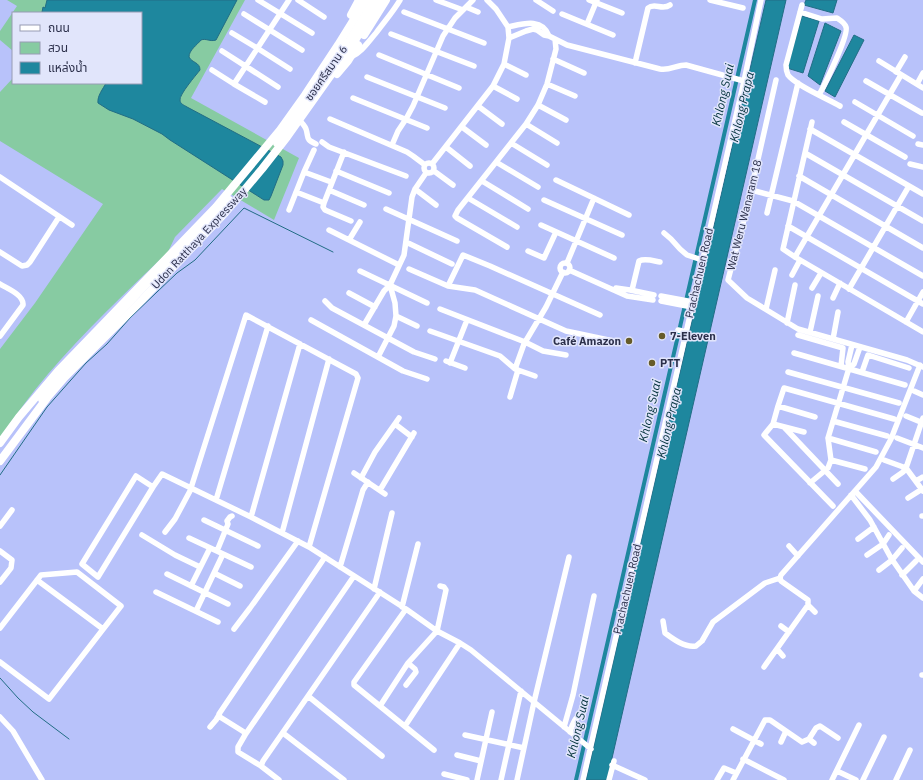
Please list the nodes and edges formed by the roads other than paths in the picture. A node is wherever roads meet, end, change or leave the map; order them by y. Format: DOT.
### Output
graph roads {
  1 [pos="258,0"];
  2 [pos="289,0"];
  3 [pos="298,0"];
  4 [pos="359,0"];
  5 [pos="366,0"];
  6 [pos="373,0"];
  7 [pos="379,0"];
  8 [pos="386,0"];
  9 [pos="400,0"];
  10 [pos="436,0"];
  11 [pos="473,0"];
  12 [pos="487,0"];
  13 [pos="536,0"];
  14 [pos="589,0"];
  15 [pos="710,0"];
  16 [pos="761,0"];
  17 [pos="596,1"];
  18 [pos="670,4"];
  19 [pos="802,5"];
  20 [pos="743,8"];
  21 [pos="464,9"];
  22 [pos="553,11"];
  23 [pos="404,12"];
  24 [pos="478,12"];
  25 [pos="800,12"];
  26 [pos="280,13"];
  27 [pos="622,13"];
  28 [pos="244,14"];
  29 [pos="562,14"];
  30 [pos="324,17"];
  31 [pos="587,24"];
  32 [pos="508,27"];
  33 [pos="448,29"];
  34 [pos="269,30"];
  35 [pos="232,33"];
  36 [pos="312,33"];
  37 [pos="391,34"];
  38 [pos="613,35"];
  39 [pos="549,36"];
  40 [pos="509,38"];
  41 [pos="554,39"];
  42 [pos="484,43"];
  43 [pos="567,45"];
  44 [pos="258,48"];
  45 [pos="339,49"];
  46 [pos="556,49"];
  47 [pos="302,50"];
  48 [pos="222,51"];
  49 [pos="436,51"];
  50 [pos="379,55"];
  51 [pos="905,57"];
  52 [pos="553,59"];
  53 [pos="635,62"];
  54 [pos="879,62"];
  55 [pos="504,64"];
  56 [pos="246,66"];
  57 [pos="474,66"];
  58 [pos="290,69"];
  59 [pos="212,70"];
  60 [pos="584,73"];
  61 [pos="899,73"];
  62 [pos="923,73"];
  63 [pos="426,74"];
  64 [pos="526,75"];
  65 [pos="367,78"];
  66 [pos="776,80"];
  67 [pos="744,81"];
  68 [pos="866,81"];
  69 [pos="798,83"];
  70 [pos="234,84"];
  71 [pos="547,84"];
  72 [pos="917,84"];
  73 [pos="493,86"];
  74 [pos="278,87"];
  75 [pos="460,88"];
  76 [pos="923,88"];
  77 [pos="819,95"];
  78 [pos="890,95"];
  79 [pos="575,96"];
  80 [pos="353,98"];
  81 [pos="417,98"];
  82 [pos="517,100"];
  83 [pos="265,102"];
  84 [pos="855,102"];
  85 [pos="538,105"];
  86 [pos="478,106"];
  87 [pos="840,106"];
  88 [pos="445,108"];
  89 [pos="922,114"];
  90 [pos="296,115"];
  91 [pos="878,115"];
  92 [pos="330,119"];
  93 [pos="406,120"];
  94 [pos="566,120"];
  95 [pos="812,122"];
  96 [pos="844,122"];
  97 [pos="502,124"];
  98 [pos="526,124"];
  99 [pos="462,127"];
  100 [pos="427,128"];
  101 [pos="810,129"];
  102 [pos="867,135"];
  103 [pos="913,136"];
  104 [pos="287,137"];
  105 [pos="317,143"];
  106 [pos="511,143"];
  107 [pos="557,143"];
  108 [pos="276,144"];
  109 [pos="392,145"];
  110 [pos="486,145"];
  111 [pos="446,147"];
  112 [pos="344,152"];
  113 [pos="804,153"];
  114 [pos="855,155"];
  115 [pos="905,157"];
  116 [pos="496,162"];
  117 [pos="432,164"];
  118 [pos="910,164"];
  119 [pos="425,165"];
  120 [pos="547,165"];
  121 [pos="470,166"];
  122 [pos="923,167"];
  123 [pos="336,171"];
  124 [pos="304,172"];
  125 [pos="426,172"];
  126 [pos="434,172"];
  127 [pos="843,175"];
  128 [pos="406,176"];
  129 [pos="799,176"];
  130 [pos="0,177"];
  131 [pos="556,180"];
  132 [pos="482,181"];
  133 [pos="332,182"];
  134 [pos="453,185"];
  135 [pos="909,186"];
  136 [pos="538,187"];
  137 [pos="415,189"];
  138 [pos="329,190"];
  139 [pos="751,190"];
  140 [pos="296,192"];
  141 [pos="389,193"];
  142 [pos="923,194"];
  143 [pos="831,195"];
  144 [pos="771,196"];
  145 [pos="468,198"];
  146 [pos="594,198"];
  147 [pos="230,199"];
  148 [pos="544,200"];
  149 [pos="793,201"];
  150 [pos="324,203"];
  151 [pos="364,205"];
  152 [pos="436,205"];
  153 [pos="897,206"];
  154 [pos="528,208"];
  155 [pos="386,209"];
  156 [pos="289,210"];
  157 [pos="767,212"];
  158 [pos="629,215"];
  159 [pos="819,216"];
  160 [pos="59,217"];
  161 [pos="409,218"];
  162 [pos="585,219"];
  163 [pos="923,221"];
  164 [pos="352,222"];
  165 [pos="360,222"];
  166 [pos="72,225"];
  167 [pos="541,225"];
  168 [pos="788,226"];
  169 [pos="517,227"];
  170 [pos="885,227"];
  171 [pos="329,230"];
  172 [pos="556,232"];
  173 [pos="664,233"];
  174 [pos="622,236"];
  175 [pos="807,237"];
  176 [pos="349,240"];
  177 [pos="457,241"];
  178 [pos="576,241"];
  179 [pos="406,242"];
  180 [pos="507,247"];
  181 [pos="873,247"];
  182 [pos="923,248"];
  183 [pos="528,251"];
  184 [pos="0,252"];
  185 [pos="614,258"];
  186 [pos="798,259"];
  187 [pos="702,260"];
  188 [pos="660,262"];
  189 [pos="567,263"];
  190 [pos="452,264"];
  191 [pos="399,265"];
  192 [pos="861,268"];
  193 [pos="409,269"];
  194 [pos="570,270"];
  195 [pos="775,270"];
  196 [pos="360,272"];
  197 [pos="564,272"];
  198 [pos="821,273"];
  199 [pos="792,275"];
  200 [pos="923,276"];
  201 [pos="840,283"];
  202 [pos="0,284"];
  203 [pos="390,285"];
  204 [pos="795,285"];
  205 [pos="448,286"];
  206 [pos="612,288"];
  207 [pos="812,288"];
  208 [pos="849,289"];
  209 [pos="632,290"];
  210 [pos="923,292"];
  211 [pos="350,293"];
  212 [pos="553,294"];
  213 [pos="818,296"];
  214 [pos="833,298"];
  215 [pos="661,299"];
  216 [pos="325,301"];
  217 [pos="427,303"];
  218 [pos="920,303"];
  219 [pos="692,304"];
  220 [pos="375,307"];
  221 [pos="440,309"];
  222 [pos="766,309"];
  223 [pos="838,312"];
  224 [pos="600,315"];
  225 [pos="396,316"];
  226 [pos="539,319"];
  227 [pos="311,320"];
  228 [pos="467,320"];
  229 [pos="787,322"];
  230 [pos="906,322"];
  231 [pos="364,325"];
  232 [pos="268,326"];
  233 [pos="416,326"];
  234 [pos="430,331"];
  235 [pos="810,332"];
  236 [pos="923,332"];
  237 [pos="798,335"];
  238 [pos="0,336"];
  239 [pos="388,338"];
  240 [pos="833,339"];
  241 [pos="458,341"];
  242 [pos="525,342"];
  243 [pos="618,342"];
  244 [pos="300,344"];
  245 [pos="852,344"];
  246 [pos="860,347"];
  247 [pos="794,353"];
  248 [pos="566,355"];
  249 [pos="378,357"];
  250 [pos="329,359"];
  251 [pos="435,359"];
  252 [pos="841,366"];
  253 [pos="921,366"];
  254 [pos="465,368"];
  255 [pos="849,368"];
  256 [pos="909,368"];
  257 [pos="517,369"];
  258 [pos="788,372"];
  259 [pos="862,372"];
  260 [pos="535,376"];
  261 [pos="427,379"];
  262 [pos="905,385"];
  263 [pos="843,387"];
  264 [pos="914,391"];
  265 [pos="923,395"];
  266 [pos="510,397"];
  267 [pos="899,402"];
  268 [pos="838,404"];
  269 [pos="778,406"];
  270 [pos="906,416"];
  271 [pos="815,417"];
  272 [pos="399,418"];
  273 [pos="894,420"];
  274 [pos="833,421"];
  275 [pos="922,421"];
  276 [pos="395,424"];
  277 [pos="773,424"];
  278 [pos="784,427"];
  279 [pos="804,432"];
  280 [pos="886,436"];
  281 [pos="828,438"];
  282 [pos="897,438"];
  283 [pos="0,443"];
  284 [pos="914,444"];
  285 [pos="923,448"];
  286 [pos="876,452"];
  287 [pos="0,455"];
  288 [pos="831,460"];
  289 [pos="884,460"];
  290 [pos="0,461"];
  291 [pos="906,468"];
  292 [pos="865,469"];
  293 [pos="825,470"];
  294 [pos="354,473"];
  295 [pos="923,477"];
  296 [pos="361,478"];
  297 [pos="893,479"];
  298 [pos="916,481"];
  299 [pos="368,482"];
  300 [pos="810,482"];
  301 [pos="838,484"];
  302 [pos="153,487"];
  303 [pos="191,488"];
  304 [pos="380,490"];
  305 [pos="922,490"];
  306 [pos="853,493"];
  307 [pos="385,494"];
  308 [pos="908,498"];
  309 [pos="216,500"];
  310 [pos="833,506"];
  311 [pos="236,509"];
  312 [pos="12,510"];
  313 [pos="392,513"];
  314 [pos="251,517"];
  315 [pos="204,520"];
  316 [pos="0,526"];
  317 [pos="227,527"];
  318 [pos="874,527"];
  319 [pos="166,532"];
  320 [pos="282,533"];
  321 [pos="142,535"];
  322 [pos="889,535"];
  323 [pos="190,538"];
  324 [pos="858,539"];
  325 [pos="298,541"];
  326 [pos="418,544"];
  327 [pos="883,544"];
  328 [pos="258,546"];
  329 [pos="789,546"];
  330 [pos="309,547"];
  331 [pos="210,548"];
  332 [pos="902,548"];
  333 [pos="0,551"];
  334 [pos="217,551"];
  335 [pos="223,554"];
  336 [pos="867,555"];
  337 [pos="798,556"];
  338 [pos="569,557"];
  339 [pos="325,558"];
  340 [pos="892,560"];
  341 [pos="916,561"];
  342 [pos="923,562"];
  343 [pos="200,567"];
  344 [pos="340,567"];
  345 [pos="251,568"];
  346 [pos="879,570"];
  347 [pos="214,573"];
  348 [pos="167,574"];
  349 [pos="902,575"];
  350 [pos="354,576"];
  351 [pos="780,578"];
  352 [pos="923,579"];
  353 [pos="37,580"];
  354 [pos="0,582"];
  355 [pos="191,586"];
  356 [pos="240,586"];
  357 [pos="440,586"];
  358 [pos="374,589"];
  359 [pos="914,591"];
  360 [pos="156,592"];
  361 [pos="380,592"];
  362 [pos="204,593"];
  363 [pos="594,596"];
  364 [pos="923,598"];
  365 [pos="228,604"];
  366 [pos="808,605"];
  367 [pos="404,608"];
  368 [pos="196,611"];
  369 [pos="815,612"];
  370 [pos="663,621"];
  371 [pos="218,622"];
  372 [pos="0,628"];
  373 [pos="103,629"];
  374 [pos="234,629"];
  375 [pos="437,631"];
  376 [pos="460,643"];
  377 [pos="777,649"];
  378 [pos="783,656"];
  379 [pos="0,662"];
  380 [pos="408,663"];
  381 [pos="764,667"];
  382 [pos="406,685"];
  383 [pos="521,691"];
  384 [pos="308,696"];
  385 [pos="534,702"];
  386 [pos="380,706"];
  387 [pos="492,712"];
  388 [pos="583,714"];
  389 [pos="219,715"];
  390 [pos="0,717"];
  391 [pos="859,725"];
  392 [pos="405,726"];
  393 [pos="210,727"];
  394 [pos="564,727"];
  395 [pos="733,729"];
  396 [pos="786,731"];
  397 [pos="283,732"];
  398 [pos="570,732"];
  399 [pos="245,735"];
  400 [pos="465,735"];
  401 [pos="884,737"];
  402 [pos="838,738"];
  403 [pos="486,740"];
  404 [pos="754,740"];
  405 [pos="781,742"];
  406 [pos="761,744"];
  407 [pos="509,745"];
  408 [pos="591,747"];
  409 [pos="524,748"];
  410 [pos="434,750"];
  411 [pos="910,750"];
  412 [pos="382,756"];
  413 [pos="457,756"];
  414 [pos="744,759"];
  415 [pos="481,761"];
  416 [pos="261,766"];
  417 [pos="837,771"];
  418 [pos="736,773"];
  419 [pos="444,774"];
  420 [pos="42,780"];
  421 [pos="279,780"];
  422 [pos="344,780"];
  423 [pos="467,780"];
  424 [pos="477,780"];
  425 [pos="501,780"];
  426 [pos="517,780"];
  427 [pos="583,780"];
  428 [pos="609,780"];
  429 [pos="645,780"];
  430 [pos="717,780"];
  431 [pos="733,780"];
  432 [pos="784,780"];
  433 [pos="832,780"];
  434 [pos="856,780"];
  435 [pos="863,780"];
  436 [pos="896,780"];
  1 -- 26 [label="street"];
  2 -- 26 [label="street"];
  3 -- 30 [label="street"];
  4 -- 45 [label="highway"];
  5 -- 45 [label="highway, Udon Ratthaya Expressway"];
  6 -- 45 [label="street, ซอยศรีสมาน 6"];
  7 -- 104 [label="highway, Udon Ratthaya Expressway"];
  8 -- 104 [label="highway"];
  9 -- 45 [label="street"];
  10 -- 21 [label="street"];
  11 -- 21 [label="street"];
  12 -- 32 [label="street"];
  13 -- 22 [label="street"];
  14 -- 17 [label="street"];
  15 -- 20 [label="street"];
  16 -- 67 [label="street, Prachachuen Road"];
  17 -- 27 [label="street"];
  17 -- 31 [label="street"];
  18 -- 53 [label="street"];
  19 -- 25 [label="street"];
  21 -- 24 [label="street"];
  21 -- 33 [label="street"];
  23 -- 33 [label="street"];
  25 -- 69 [label="street"];
  25 -- 77 [label="street"];
  26 -- 34 [label="street"];
  26 -- 36 [label="street"];
  28 -- 34 [label="street"];
  29 -- 31 [label="street"];
  31 -- 38 [label="street"];
  32 -- 39 [label="street"];
  32 -- 40 [label="street"];
  33 -- 42 [label="street"];
  33 -- 49 [label="street"];
  34 -- 44 [label="street"];
  34 -- 47 [label="street"];
  35 -- 44 [label="street"];
  37 -- 49 [label="street"];
  39 -- 40 [label="street"];
  39 -- 41 [label="street"];
  40 -- 55 [label="street"];
  41 -- 43 [label="street"];
  41 -- 46 [label="street"];
  43 -- 46 [label="street"];
  43 -- 53 [label="street"];
  44 -- 56 [label="street"];
  44 -- 58 [label="street"];
  45 -- 90 [label="street, ซอยศรีสมาน 6"];
  45 -- 283 [label="highway, Udon Ratthaya Expressway"];
  46 -- 52 [label="street"];
  48 -- 56 [label="street"];
  49 -- 57 [label="street"];
  49 -- 63 [label="street"];
  50 -- 63 [label="street"];
  51 -- 61 [label="street"];
  52 -- 60 [label="street"];
  52 -- 71 [label="street"];
  53 -- 67 [label="street"];
  54 -- 61 [label="street"];
  55 -- 64 [label="street"];
  55 -- 73 [label="street"];
  56 -- 70 [label="street"];
  56 -- 74 [label="street"];
  59 -- 70 [label="street"];
  61 -- 72 [label="street"];
  61 -- 78 [label="street"];
  62 -- 72 [label="street"];
  63 -- 75 [label="street"];
  63 -- 81 [label="street"];
  65 -- 81 [label="street"];
  66 -- 139 [label="street, Wat Weru Wanaram 18"];
  67 -- 187 [label="street, Prachachuen Road"];
  68 -- 78 [label="street"];
  69 -- 77 [label="street"];
  69 -- 144 [label="street"];
  70 -- 83 [label="street"];
  71 -- 79 [label="street"];
  71 -- 85 [label="street"];
  72 -- 76 [label="street"];
  73 -- 82 [label="street"];
  73 -- 86 [label="street"];
  77 -- 87 [label="street"];
  78 -- 89 [label="street"];
  78 -- 91 [label="street"];
  80 -- 93 [label="street"];
  81 -- 88 [label="street"];
  81 -- 93 [label="street"];
  84 -- 91 [label="street"];
  85 -- 94 [label="street"];
  85 -- 98 [label="street"];
  86 -- 97 [label="street"];
  86 -- 99 [label="street"];
  90 -- 105 [label="street"];
  90 -- 108 [label="street, ซอยศรีสมาน 6"];
  91 -- 102 [label="street"];
  91 -- 103 [label="street"];
  92 -- 109 [label="street"];
  93 -- 100 [label="street"];
  93 -- 109 [label="street"];
  95 -- 101 [label="street"];
  96 -- 102 [label="street"];
  98 -- 106 [label="street"];
  98 -- 107 [label="street"];
  99 -- 110 [label="street"];
  99 -- 111 [label="street"];
  101 -- 113 [label="street"];
  101 -- 114 [label="street"];
  102 -- 114 [label="street"];
  102 -- 115 [label="street"];
  104 -- 290 [label="highway, Udon Ratthaya Expressway"];
  105 -- 112 [label="street"];
  105 -- 124 [label="street"];
  106 -- 116 [label="street"];
  106 -- 120 [label="street"];
  109 -- 119 [label="street"];
  111 -- 117 [label="street"];
  111 -- 121 [label="street"];
  112 -- 123 [label="street"];
  112 -- 128 [label="street"];
  113 -- 127 [label="street"];
  113 -- 129 [label="street"];
  114 -- 127 [label="street"];
  114 -- 135 [label="street"];
  116 -- 132 [label="street"];
  116 -- 136 [label="street"];
  117 -- 119 [label="street"];
  117 -- 126 [label="street"];
  118 -- 122 [label="street"];
  119 -- 125 [label="street"];
  123 -- 133 [label="street"];
  123 -- 141 [label="street"];
  124 -- 133 [label="street"];
  124 -- 140 [label="street"];
  125 -- 126 [label="street"];
  125 -- 137 [label="street"];
  126 -- 134 [label="street"];
  127 -- 143 [label="street"];
  127 -- 153 [label="street"];
  129 -- 143 [label="street"];
  129 -- 149 [label="street"];
  130 -- 160 [label="street"];
  131 -- 146 [label="street"];
  132 -- 145 [label="street"];
  132 -- 154 [label="street"];
  133 -- 138 [label="street"];
  135 -- 142 [label="street"];
  135 -- 153 [label="street"];
  137 -- 152 [label="street"];
  137 -- 161 [label="street"];
  138 -- 150 [label="street"];
  138 -- 151 [label="street"];
  139 -- 144 [label="street"];
  139 -- 222 [label="street, Wat Weru Wanaram 18"];
  140 -- 150 [label="street"];
  140 -- 156 [label="street"];
  143 -- 159 [label="street"];
  143 -- 170 [label="street"];
  144 -- 149 [label="street"];
  144 -- 157 [label="street"];
  145 -- 169 [label="street"];
  145 -- 180 [label="street"];
  146 -- 158 [label="street"];
  146 -- 162 [label="street"];
  147 -- 287 [label="street"];
  148 -- 162 [label="street"];
  149 -- 159 [label="street"];
  149 -- 168 [label="street"];
  150 -- 164 [label="street"];
  153 -- 163 [label="street"];
  153 -- 170 [label="street"];
  155 -- 161 [label="street"];
  159 -- 175 [label="street"];
  159 -- 181 [label="street"];
  160 -- 166 [label="street"];
  160 -- 184 [label="street"];
  161 -- 177 [label="street"];
  161 -- 179 [label="street"];
  162 -- 174 [label="street"];
  162 -- 178 [label="street"];
  165 -- 176 [label="street"];
  167 -- 172 [label="street"];
  168 -- 175 [label="street"];
  168 -- 186 [label="street"];
  170 -- 181 [label="street"];
  170 -- 182 [label="street"];
  171 -- 176 [label="street"];
  172 -- 178 [label="street"];
  172 -- 183 [label="street"];
  173 -- 187 [label="street"];
  175 -- 186 [label="street"];
  175 -- 192 [label="street"];
  176 -- 191 [label="street"];
  178 -- 185 [label="street"];
  178 -- 189 [label="street"];
  179 -- 190 [label="street"];
  179 -- 191 [label="street"];
  181 -- 192 [label="street"];
  181 -- 200 [label="street"];
  186 -- 198 [label="street"];
  186 -- 199 [label="street"];
  187 -- 219 [label="street, Prachachuen Road"];
  188 -- 209 [label="street"];
  189 -- 194 [label="street"];
  189 -- 197 [label="street"];
  191 -- 203 [label="street"];
  192 -- 208 [label="street"];
  192 -- 218 [label="street"];
  193 -- 205 [label="street"];
  194 -- 197 [label="street"];
  194 -- 206 [label="street"];
  195 -- 222 [label="street"];
  196 -- 203 [label="street"];
  197 -- 212 [label="street"];
  198 -- 201 [label="street"];
  198 -- 207 [label="street"];
  201 -- 208 [label="street"];
  201 -- 214 [label="street"];
  202 -- 238 [label="street"];
  203 -- 217 [label="street"];
  203 -- 220 [label="street"];
  203 -- 225 [label="street"];
  204 -- 229 [label="street"];
  205 -- 212 [label="street"];
  205 -- 226 [label="street"];
  206 -- 209 [label="street"];
  206 -- 209 [label="street"];
  208 -- 230 [label="street"];
  210 -- 218 [label="street"];
  211 -- 220 [label="street"];
  212 -- 224 [label="street"];
  212 -- 226 [label="street"];
  213 -- 235 [label="street"];
  215 -- 219 [label="street"];
  216 -- 231 [label="street"];
  218 -- 230 [label="street"];
  219 -- 408 [label="street, Prachachuen Road"];
  220 -- 231 [label="street"];
  221 -- 228 [label="street"];
  222 -- 229 [label="street, Wat Weru Wanaram 18"];
  223 -- 240 [label="street"];
  225 -- 233 [label="street"];
  225 -- 239 [label="street"];
  226 -- 242 [label="street"];
  226 -- 243 [label="street"];
  227 -- 249 [label="street"];
  228 -- 241 [label="street"];
  228 -- 242 [label="street"];
  229 -- 235 [label="street, Wat Weru Wanaram 18"];
  230 -- 236 [label="street"];
  231 -- 239 [label="street"];
  232 -- 244 [label="street"];
  232 -- 303 [label="street"];
  232 -- 309 [label="street"];
  234 -- 241 [label="street"];
  235 -- 240 [label="street, Wat Weru Wanaram 18"];
  237 -- 252 [label="street"];
  239 -- 249 [label="street"];
  239 -- 251 [label="street"];
  240 -- 245 [label="street, Wat Weru Wanaram 18"];
  241 -- 254 [label="street"];
  241 -- 257 [label="street"];
  242 -- 248 [label="street"];
  242 -- 257 [label="street"];
  244 -- 250 [label="street"];
  244 -- 314 [label="street"];
  245 -- 246 [label="street, Wat Weru Wanaram 18"];
  245 -- 255 [label="street"];
  246 -- 253 [label="street, Wat Weru Wanaram 18"];
  246 -- 255 [label="street"];
  247 -- 252 [label="street"];
  249 -- 261 [label="street"];
  250 -- 320 [label="street"];
  250 -- 330 [label="street"];
  252 -- 255 [label="street"];
  253 -- 306 [label="street"];
  255 -- 259 [label="street"];
  255 -- 263 [label="street"];
  256 -- 259 [label="street"];
  257 -- 260 [label="street"];
  257 -- 266 [label="street"];
  258 -- 263 [label="street"];
  259 -- 262 [label="street"];
  263 -- 267 [label="street"];
  263 -- 268 [label="street"];
  264 -- 265 [label="street"];
  268 -- 269 [label="street"];
  268 -- 273 [label="street"];
  268 -- 274 [label="street"];
  269 -- 271 [label="street"];
  269 -- 277 [label="street"];
  270 -- 275 [label="street"];
  272 -- 276 [label="street"];
  274 -- 280 [label="street"];
  274 -- 281 [label="street"];
  275 -- 284 [label="street"];
  276 -- 296 [label="street"];
  276 -- 304 [label="street"];
  277 -- 278 [label="street"];
  277 -- 300 [label="street"];
  278 -- 279 [label="street"];
  278 -- 293 [label="street"];
  281 -- 286 [label="street"];
  281 -- 288 [label="street"];
  282 -- 284 [label="street"];
  284 -- 285 [label="street"];
  284 -- 291 [label="street"];
  288 -- 292 [label="street"];
  288 -- 293 [label="street"];
  289 -- 291 [label="street"];
  291 -- 297 [label="street"];
  291 -- 298 [label="street"];
  293 -- 300 [label="street"];
  293 -- 301 [label="street"];
  294 -- 296 [label="street"];
  295 -- 298 [label="street"];
  296 -- 299 [label="street"];
  298 -- 305 [label="street"];
  299 -- 304 [label="street"];
  299 -- 344 [label="street"];
  300 -- 310 [label="street"];
  302 -- 302 [label="street"];
  302 -- 303 [label="street"];
  303 -- 309 [label="street"];
  303 -- 319 [label="street"];
  304 -- 307 [label="street"];
  305 -- 308 [label="street"];
  306 -- 318 [label="street"];
  306 -- 337 [label="street"];
  306 -- 342 [label="street"];
  309 -- 311 [label="street"];
  311 -- 314 [label="street"];
  311 -- 317 [label="street"];
  312 -- 316 [label="street"];
  313 -- 358 [label="street"];
  314 -- 320 [label="street"];
  315 -- 317 [label="street"];
  317 -- 328 [label="street"];
  317 -- 334 [label="street"];
  318 -- 324 [label="street"];
  318 -- 327 [label="street"];
  320 -- 325 [label="street"];
  321 -- 343 [label="street"];
  322 -- 327 [label="street"];
  323 -- 331 [label="street"];
  325 -- 330 [label="street"];
  325 -- 374 [label="street"];
  326 -- 367 [label="street"];
  327 -- 336 [label="street"];
  327 -- 340 [label="street"];
  329 -- 337 [label="street"];
  330 -- 339 [label="street"];
  331 -- 334 [label="street"];
  331 -- 343 [label="street"];
  332 -- 340 [label="street"];
  333 -- 354 [label="street"];
  334 -- 335 [label="street"];
  335 -- 345 [label="street"];
  335 -- 347 [label="street"];
  337 -- 351 [label="street"];
  338 -- 385 [label="street"];
  339 -- 344 [label="street"];
  339 -- 389 [label="street"];
  340 -- 346 [label="street"];
  340 -- 349 [label="street"];
  341 -- 349 [label="street"];
  343 -- 355 [label="street"];
  344 -- 350 [label="street"];
  347 -- 356 [label="street"];
  347 -- 362 [label="street"];
  348 -- 355 [label="street"];
  349 -- 359 [label="street"];
  350 -- 358 [label="street"];
  350 -- 399 [label="street"];
  351 -- 366 [label="street"];
  351 -- 370 [label="street"];
  352 -- 359 [label="street"];
  353 -- 372 [label="street"];
  353 -- 373 [label="street"];
  353 -- 373 [label="street"];
  355 -- 362 [label="street"];
  357 -- 375 [label="street"];
  358 -- 361 [label="street"];
  359 -- 364 [label="street"];
  360 -- 368 [label="street"];
  361 -- 367 [label="street"];
  361 -- 384 [label="street"];
  362 -- 365 [label="street"];
  362 -- 368 [label="street"];
  363 -- 394 [label="street"];
  366 -- 369 [label="street"];
  366 -- 377 [label="street"];
  367 -- 375 [label="street"];
  367 -- 386 [label="street"];
  368 -- 371 [label="street"];
  373 -- 379 [label="street"];
  375 -- 376 [label="street"];
  375 -- 380 [label="street"];
  376 -- 383 [label="street"];
  376 -- 392 [label="street"];
  377 -- 378 [label="street"];
  377 -- 381 [label="street"];
  380 -- 382 [label="street"];
  380 -- 386 [label="street"];
  383 -- 385 [label="street"];
  383 -- 407 [label="street"];
  384 -- 397 [label="street"];
  384 -- 412 [label="street"];
  385 -- 394 [label="street"];
  385 -- 409 [label="street"];
  386 -- 392 [label="street"];
  387 -- 403 [label="street"];
  388 -- 398 [label="street"];
  389 -- 393 [label="street"];
  389 -- 399 [label="street"];
  390 -- 420 [label="street"];
  391 -- 417 [label="street"];
  392 -- 410 [label="street"];
  394 -- 398 [label="street"];
  395 -- 404 [label="street"];
  396 -- 402 [label="street"];
  396 -- 404 [label="street"];
  396 -- 405 [label="street"];
  397 -- 416 [label="street"];
  397 -- 422 [label="street"];
  398 -- 408 [label="street"];
  399 -- 416 [label="street"];
  400 -- 403 [label="street"];
  401 -- 435 [label="street"];
  403 -- 407 [label="street"];
  403 -- 415 [label="street"];
  404 -- 406 [label="street"];
  404 -- 414 [label="street"];
  407 -- 409 [label="street"];
  407 -- 425 [label="street"];
  408 -- 427 [label="street, Prachachuen Road"];
  409 -- 426 [label="street"];
  411 -- 436 [label="street"];
  413 -- 415 [label="street"];
  414 -- 418 [label="street"];
  414 -- 432 [label="street"];
  415 -- 424 [label="street"];
  416 -- 421 [label="street"];
  417 -- 433 [label="street"];
  417 -- 434 [label="street"];
  418 -- 430 [label="street"];
  418 -- 431 [label="street"];
  419 -- 423 [label="street"];
  428 -- 429 [label="street"];
}
